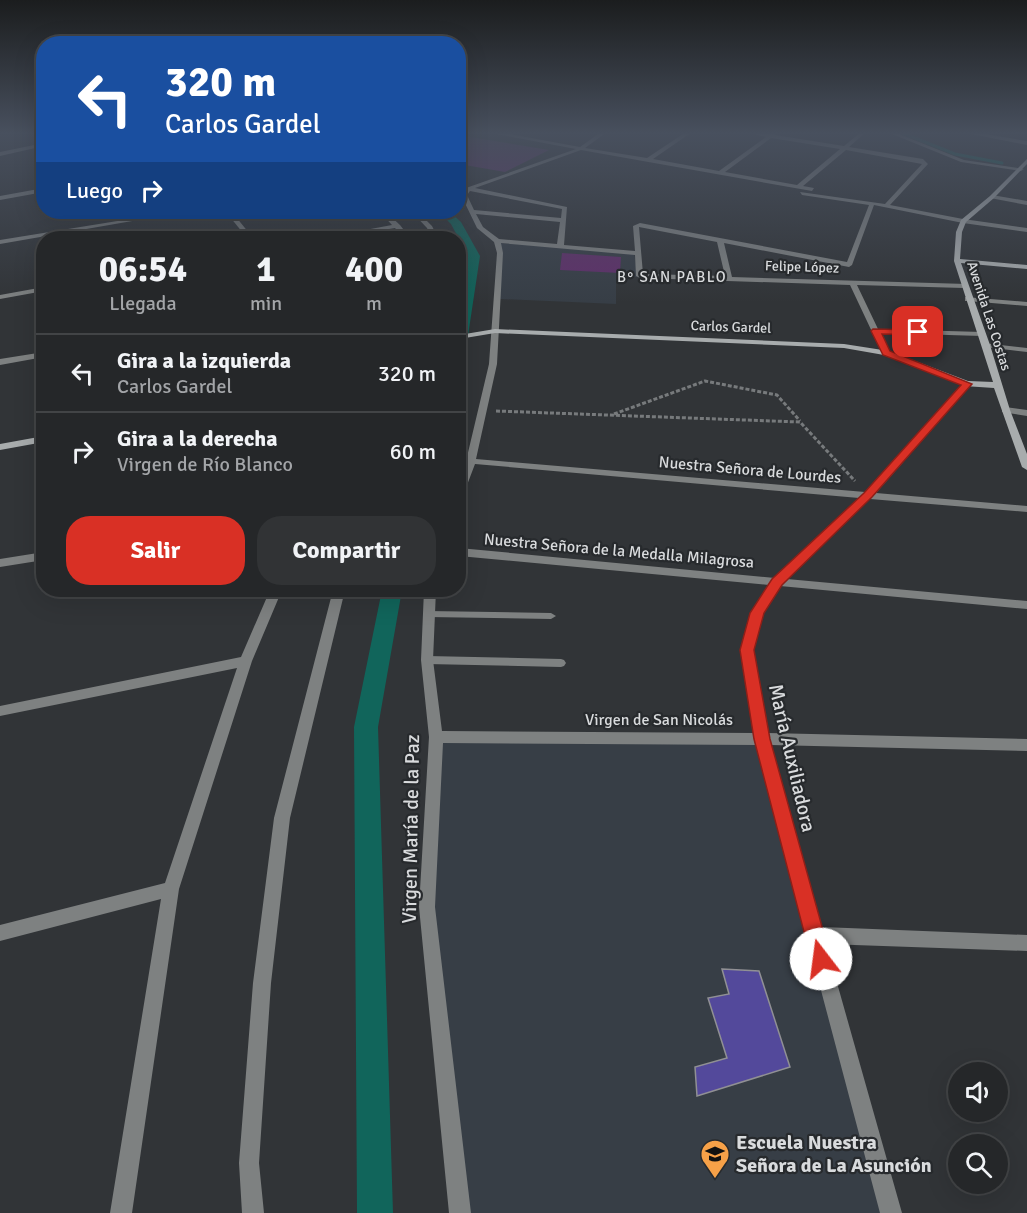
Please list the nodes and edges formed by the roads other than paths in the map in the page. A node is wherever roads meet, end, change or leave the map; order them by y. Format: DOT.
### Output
graph roads {
  1 [pos="468,189"];
  2 [pos="795,189"];
  3 [pos="902,189"];
  4 [pos="1001,189"];
  5 [pos="801,190"];
  6 [pos="36,191"];
  7 [pos="466,192"];
  8 [pos="992,197"];
  9 [pos="0,198"];
  10 [pos="466,199"];
  11 [pos="1027,202"];
  12 [pos="872,204"];
  13 [pos="886,206"];
  14 [pos="473,212"];
  15 [pos="139,219"];
  16 [pos="235,219"];
  17 [pos="390,219"];
  18 [pos="422,219"];
  19 [pos="563,220"];
  20 [pos="963,221"];
  21 [pos="398,226"];
  22 [pos="1027,230"];
  23 [pos="66,231"];
  24 [pos="244,231"];
  25 [pos="368,231"];
  26 [pos="402,231"];
  27 [pos="432,231"];
  28 [pos="36,236"];
  29 [pos="720,240"];
  30 [pos="497,241"];
  31 [pos="0,242"];
  32 [pos="560,247"];
  33 [pos="637,253"];
  34 [pos="957,261"];
  35 [pos="1027,267"];
  36 [pos="818,270"];
  37 [pos="729,278"];
  38 [pos="852,282"];
  39 [pos="964,286"];
  40 [pos="36,290"];
  41 [pos="0,297"];
  42 [pos="968,299"];
  43 [pos="1027,304"];
  44 [pos="495,331"];
  45 [pos="876,331"];
  46 [pos="982,334"];
  47 [pos="466,336"];
  48 [pos="986,345"];
  49 [pos="1027,350"];
  50 [pos="886,353"];
  51 [pos="36,355"];
  52 [pos="0,362"];
  53 [pos="968,384"];
  54 [pos="996,385"];
  55 [pos="1005,410"];
  56 [pos="1027,413"];
  57 [pos="36,440"];
  58 [pos="0,447"];
  59 [pos="471,460"];
  60 [pos="1027,467"];
  61 [pos="466,474"];
  62 [pos="868,495"];
  63 [pos="1027,509"];
  64 [pos="466,553"];
  65 [pos="36,557"];
  66 [pos="0,563"];
  67 [pos="777,582"];
  68 [pos="273,597"];
  69 [pos="337,597"];
  70 [pos="429,597"];
  71 [pos="1027,605"];
  72 [pos="428,614"];
  73 [pos="551,616"];
  74 [pos="427,660"];
  75 [pos="246,661"];
  76 [pos="561,663"];
  77 [pos="0,711"];
  78 [pos="436,737"];
  79 [pos="762,739"];
  80 [pos="1027,745"];
  81 [pos="171,889"];
  82 [pos="0,933"];
  83 [pos="815,936"];
  84 [pos="1027,943"];
  85 [pos="121,1213"];
  86 [pos="253,1213"];
  87 [pos="460,1213"];
  88 [pos="891,1213"];
  1 -- 7 [label="street"];
  1 -- 19 [label="street"];
  2 -- 5 [label="street"];
  3 -- 13 [label="street"];
  4 -- 8 [label="street"];
  5 -- 12 [label="street"];
  6 -- 9 [label="street"];
  8 -- 11 [label="street"];
  8 -- 20 [label="street"];
  10 -- 14 [label="street"];
  12 -- 13 [label="street"];
  12 -- 36 [label="street"];
  13 -- 20 [label="street"];
  14 -- 19 [label="street"];
  14 -- 30 [label="street"];
  15 -- 23 [label="street"];
  16 -- 24 [label="street"];
  17 -- 21 [label="street"];
  18 -- 27 [label="street"];
  19 -- 32 [label="street"];
  20 -- 22 [label="street"];
  20 -- 34 [label="street, Avenida Las Costas"];
  21 -- 25 [label="street"];
  21 -- 26 [label="street"];
  28 -- 31 [label="street"];
  29 -- 33 [label="street"];
  29 -- 36 [label="street"];
  29 -- 37 [label="street"];
  30 -- 32 [label="street"];
  30 -- 44 [label="street"];
  32 -- 33 [label="street"];
  33 -- 37 [label="street, Felipe López"];
  34 -- 35 [label="street"];
  34 -- 39 [label="street, Avenida Las Costas"];
  36 -- 37 [label="street, Felipe López"];
  36 -- 38 [label="street, Felipe López"];
  38 -- 39 [label="street, Felipe López"];
  38 -- 45 [label="street"];
  39 -- 42 [label="street, Avenida Las Costas"];
  40 -- 41 [label="street"];
  42 -- 43 [label="street"];
  42 -- 46 [label="street, Avenida Las Costas"];
  44 -- 47 [label="street, Carlos Gardel"];
  44 -- 50 [label="street, Carlos Gardel"];
  44 -- 59 [label="street"];
  45 -- 46 [label="street"];
  45 -- 50 [label="street"];
  46 -- 48 [label="street, Avenida Las Costas"];
  48 -- 49 [label="street"];
  48 -- 54 [label="street, Avenida Las Costas"];
  50 -- 53 [label="street, Carlos Gardel"];
  51 -- 52 [label="street"];
  53 -- 54 [label="street, Carlos Gardel"];
  53 -- 62 [label="street, María Auxiliadora"];
  54 -- 55 [label="street, Avenida Las Costas"];
  55 -- 56 [label="street"];
  55 -- 60 [label="street, Avenida Las Costas"];
  57 -- 58 [label="street"];
  59 -- 61 [label="street"];
  59 -- 62 [label="street, Nuestra Señora de Lourdes"];
  62 -- 63 [label="street, Nuestra Señora de Lourdes"];
  62 -- 67 [label="street, María Auxiliadora"];
  64 -- 67 [label="street, Nuestra Señora de la Medalla Milagrosa"];
  65 -- 66 [label="street"];
  67 -- 71 [label="street, Nuestra Señora de la Medalla Milagrosa"];
  67 -- 79 [label="street, María Auxiliadora"];
  68 -- 75 [label="street"];
  69 -- 86 [label="street"];
  70 -- 72 [label="street, Virgen María de la Paz"];
  72 -- 73 [label="lane"];
  72 -- 74 [label="street, Virgen María de la Paz"];
  74 -- 76 [label="lane"];
  74 -- 78 [label="street, Virgen María de la Paz"];
  75 -- 77 [label="street"];
  75 -- 81 [label="street"];
  78 -- 79 [label="street, Virgen de San Nicolás"];
  78 -- 87 [label="street, Virgen María de la Paz"];
  79 -- 80 [label="street, Virgen de San Nicolás"];
  79 -- 83 [label="street, María Auxiliadora"];
  81 -- 82 [label="street"];
  81 -- 85 [label="street"];
  83 -- 84 [label="street"];
  83 -- 88 [label="street, María Auxiliadora"];
}
